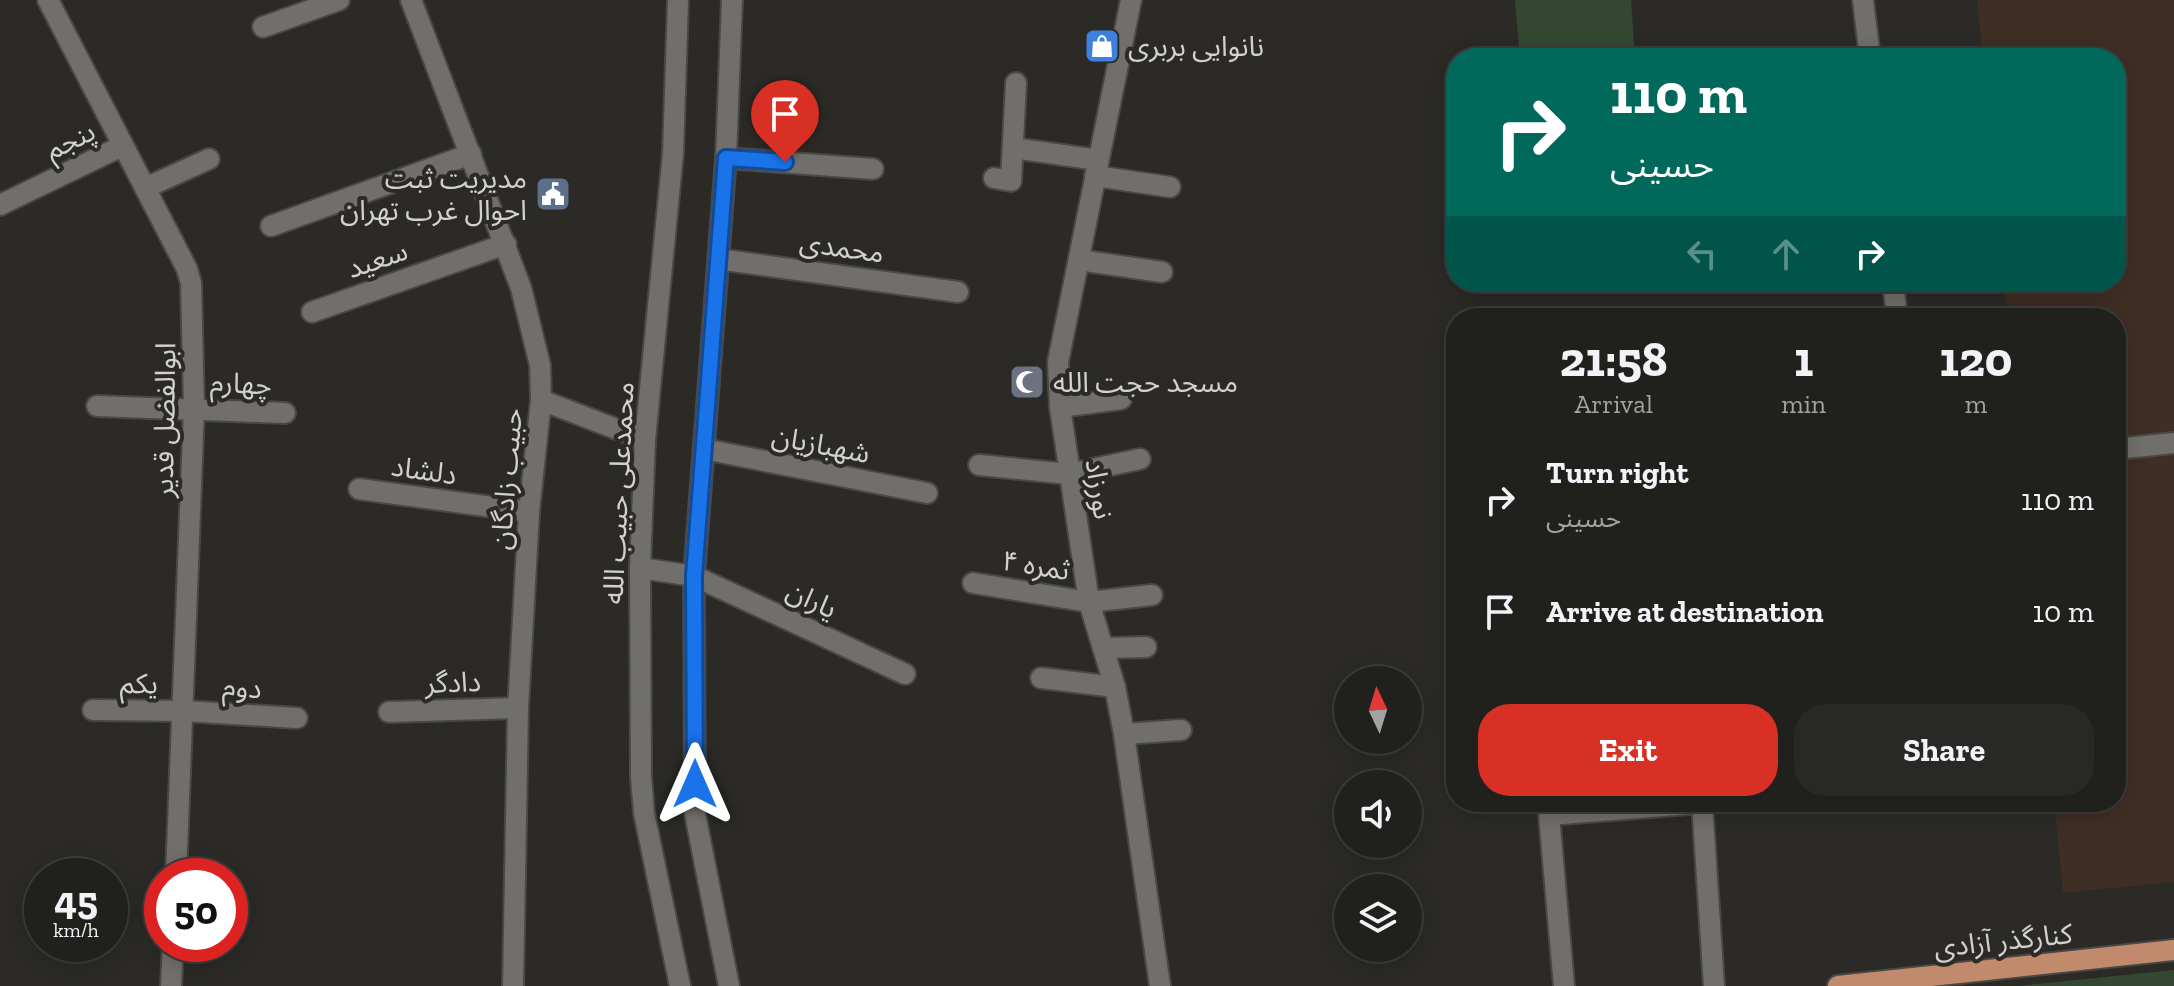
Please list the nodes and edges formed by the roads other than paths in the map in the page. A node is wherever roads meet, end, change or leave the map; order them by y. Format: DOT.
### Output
graph roads {
  1 [pos="48,0"];
  2 [pos="339,0"];
  3 [pos="411,0"];
  4 [pos="678,0"];
  5 [pos="732,0"];
  6 [pos="1131,0"];
  7 [pos="1863,0"];
  8 [pos="263,27"];
  9 [pos="1869,48"];
  10 [pos="1016,83"];
  11 [pos="122,146"];
  12 [pos="1013,148"];
  13 [pos="471,154"];
  14 [pos="726,158"];
  15 [pos="209,159"];
  16 [pos="1097,168"];
  17 [pos="873,169"];
  18 [pos="994,178"];
  19 [pos="1170,187"];
  20 [pos="145,188"];
  21 [pos="0,205"];
  22 [pos="271,226"];
  23 [pos="506,244"];
  24 [pos="718,259"];
  25 [pos="1079,260"];
  26 [pos="1162,272"];
  27 [pos="958,292"];
  28 [pos="312,312"];
  29 [pos="1121,399"];
  30 [pos="541,400"];
  31 [pos="97,406"];
  32 [pos="1060,407"];
  33 [pos="194,408"];
  34 [pos="285,413"];
  35 [pos="645,440"];
  36 [pos="2174,443"];
  37 [pos="2126,448"];
  38 [pos="704,449"];
  39 [pos="1140,459"];
  40 [pos="979,465"];
  41 [pos="1069,474"];
  42 [pos="359,489"];
  43 [pos="927,493"];
  44 [pos="529,512"];
  45 [pos="640,568"];
  46 [pos="694,576"];
  47 [pos="973,583"];
  48 [pos="1152,595"];
  49 [pos="1089,602"];
  50 [pos="1146,647"];
  51 [pos="1103,648"];
  52 [pos="905,674"];
  53 [pos="1041,678"];
  54 [pos="1115,687"];
  55 [pos="518,708"];
  56 [pos="93,710"];
  57 [pos="184,711"];
  58 [pos="389,712"];
  59 [pos="297,718"];
  60 [pos="1181,730"];
  61 [pos="1124,734"];
  62 [pos="1548,812"];
  63 [pos="1703,812"];
  64 [pos="177,858"];
  65 [pos="2174,950"];
  66 [pos="172,962"];
  67 [pos="171,986"];
  68 [pos="513,986"];
  69 [pos="680,986"];
  70 [pos="729,986"];
  71 [pos="1160,986"];
  72 [pos="1564,986"];
  73 [pos="1714,986"];
  74 [pos="1838,986"];
  1 -- 11 [label="street, ابوالفضل قدیر"];
  2 -- 8 [label="street"];
  3 -- 13 [label="street, حبیب زادگان"];
  4 -- 35 [label="street, محمدعلی حبیب الله"];
  5 -- 14 [label="street"];
  6 -- 16 [label="street, نورزاد"];
  7 -- 9 [label="street"];
  10 -- 12 [label="street"];
  11 -- 20 [label="street, ابوالفضل قدیر"];
  11 -- 21 [label="street, پنجم"];
  12 -- 16 [label="street"];
  12 -- 18 [label="street"];
  13 -- 22 [label="street"];
  13 -- 23 [label="street, حبیب زادگان"];
  14 -- 17 [label="street"];
  14 -- 24 [label="street"];
  15 -- 20 [label="street"];
  16 -- 19 [label="street"];
  16 -- 25 [label="street, نورزاد"];
  20 -- 33 [label="street, ابوالفضل قدیر"];
  23 -- 28 [label="street, سعید"];
  23 -- 30 [label="street, حبیب زادگان"];
  24 -- 27 [label="street, محمدی"];
  24 -- 38 [label="street"];
  25 -- 26 [label="street"];
  25 -- 32 [label="street, نورزاد"];
  29 -- 32 [label="street"];
  30 -- 35 [label="street"];
  30 -- 44 [label="street, حبیب زادگان"];
  31 -- 33 [label="street, چهارم"];
  32 -- 41 [label="street, نورزاد"];
  33 -- 34 [label="street, چهارم"];
  33 -- 57 [label="street, ابوالفضل قدیر"];
  35 -- 45 [label="street, محمدعلی حبیب الله"];
  36 -- 37 [label="street"];
  38 -- 43 [label="street, شهبازیان"];
  38 -- 46 [label="street"];
  39 -- 41 [label="street"];
  40 -- 41 [label="street"];
  41 -- 49 [label="street, نورزاد"];
  42 -- 44 [label="street, دلشاد"];
  44 -- 55 [label="street, حبیب زادگان"];
  45 -- 46 [label="street, یاران"];
  45 -- 69 [label="street, محمدعلی حبیب الله"];
  46 -- 52 [label="street, یاران"];
  46 -- 70 [label="street"];
  47 -- 49 [label="street, ثمره ۴"];
  48 -- 49 [label="street, ثمره ۴"];
  49 -- 51 [label="street, نورزاد"];
  50 -- 51 [label="street"];
  51 -- 54 [label="street, نورزاد"];
  53 -- 54 [label="street"];
  54 -- 61 [label="street, نورزاد"];
  55 -- 58 [label="street, دادگر"];
  55 -- 68 [label="street, حبیب زادگان"];
  56 -- 57 [label="street, یکم"];
  57 -- 59 [label="street, دوم"];
  57 -- 64 [label="street, ابوالفضل قدیر"];
  60 -- 61 [label="street"];
  61 -- 71 [label="street, نورزاد"];
  62 -- 72 [label="street"];
  63 -- 73 [label="street"];
  65 -- 74 [label="main road, کنارگذر آزادی"];
  66 -- 67 [label="street"];
}
